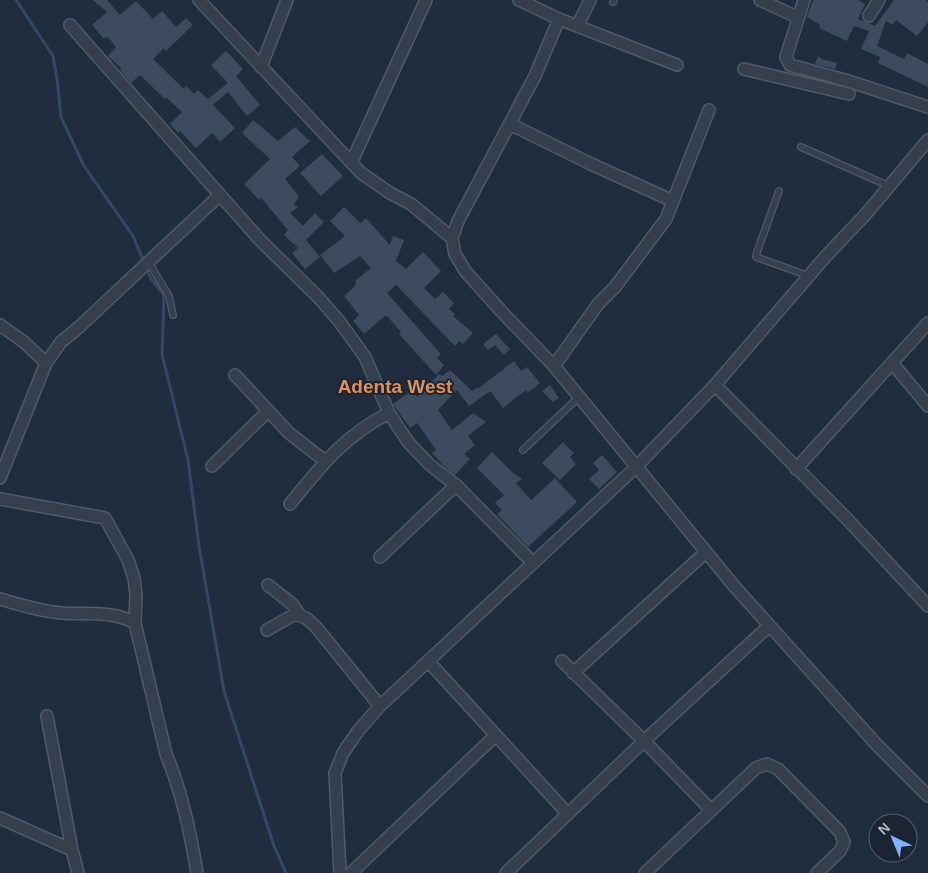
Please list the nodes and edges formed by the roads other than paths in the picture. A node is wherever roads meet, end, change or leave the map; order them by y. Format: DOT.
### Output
graph roads {
  1 [pos="199,0"];
  2 [pos="288,0"];
  3 [pos="426,0"];
  4 [pos="519,0"];
  5 [pos="590,0"];
  6 [pos="760,0"];
  7 [pos="804,0"];
  8 [pos="879,0"];
  9 [pos="869,16"];
  10 [pos="797,17"];
  11 [pos="560,19"];
  12 [pos="70,25"];
  13 [pos="578,25"];
  14 [pos="677,65"];
  15 [pos="790,65"];
  16 [pos="261,67"];
  17 [pos="744,69"];
  18 [pos="824,75"];
  19 [pos="785,79"];
  20 [pos="820,87"];
  21 [pos="848,94"];
  22 [pos="928,107"];
  23 [pos="709,110"];
  24 [pos="510,124"];
  25 [pos="928,140"];
  26 [pos="801,147"];
  27 [pos="352,161"];
  28 [pos="890,186"];
  29 [pos="779,191"];
  30 [pos="220,195"];
  31 [pos="673,201"];
  32 [pos="452,238"];
  33 [pos="149,262"];
  34 [pos="810,276"];
  35 [pos="173,315"];
  36 [pos="928,323"];
  37 [pos="0,326"];
  38 [pos="46,363"];
  39 [pos="893,364"];
  40 [pos="554,366"];
  41 [pos="235,375"];
  42 [pos="715,385"];
  43 [pos="580,396"];
  44 [pos="928,406"];
  45 [pos="267,412"];
  46 [pos="389,413"];
  47 [pos="524,450"];
  48 [pos="325,461"];
  49 [pos="212,466"];
  50 [pos="636,467"];
  51 [pos="796,469"];
  52 [pos="0,478"];
  53 [pos="456,485"];
  54 [pos="0,499"];
  55 [pos="290,504"];
  56 [pos="706,552"];
  57 [pos="380,557"];
  58 [pos="533,563"];
  59 [pos="268,584"];
  60 [pos="0,599"];
  61 [pos="928,606"];
  62 [pos="300,615"];
  63 [pos="135,623"];
  64 [pos="769,626"];
  65 [pos="267,630"];
  66 [pos="428,661"];
  67 [pos="562,661"];
  68 [pos="574,673"];
  69 [pos="380,706"];
  70 [pos="47,716"];
  71 [pos="496,735"];
  72 [pos="644,741"];
  73 [pos="928,796"];
  74 [pos="711,810"];
  75 [pos="568,814"];
  76 [pos="0,818"];
  77 [pos="72,850"];
  78 [pos="78,873"];
  79 [pos="197,873"];
  80 [pos="340,873"];
  81 [pos="351,873"];
  82 [pos="506,873"];
  83 [pos="644,873"];
  84 [pos="817,873"];
  1 -- 16 [label="street"];
  2 -- 16 [label="street"];
  3 -- 27 [label="street"];
  4 -- 11 [label="street"];
  5 -- 13 [label="street"];
  6 -- 10 [label="street"];
  7 -- 10 [label="street"];
  8 -- 9 [label="street"];
  10 -- 15 [label="street"];
  11 -- 13 [label="street"];
  11 -- 24 [label="street"];
  12 -- 30 [label="street"];
  13 -- 14 [label="street"];
  15 -- 18 [label="street"];
  15 -- 19 [label="street"];
  16 -- 27 [label="street"];
  17 -- 19 [label="street"];
  18 -- 20 [label="street"];
  18 -- 22 [label="street"];
  19 -- 20 [label="street"];
  20 -- 21 [label="street"];
  23 -- 31 [label="street"];
  24 -- 31 [label="street"];
  24 -- 32 [label="street"];
  25 -- 28 [label="street"];
  26 -- 28 [label="lane"];
  27 -- 32 [label="street"];
  28 -- 34 [label="street"];
  29 -- 34 [label="lane"];
  30 -- 33 [label="street"];
  30 -- 46 [label="street"];
  31 -- 40 [label="street"];
  32 -- 40 [label="street"];
  33 -- 35 [label="lane"];
  33 -- 38 [label="street"];
  34 -- 42 [label="street"];
  36 -- 39 [label="street"];
  37 -- 38 [label="street"];
  38 -- 52 [label="street"];
  39 -- 44 [label="street"];
  39 -- 51 [label="street"];
  40 -- 43 [label="street"];
  41 -- 45 [label="street"];
  42 -- 50 [label="street"];
  42 -- 51 [label="street"];
  43 -- 47 [label="lane"];
  43 -- 50 [label="street"];
  45 -- 48 [label="street"];
  45 -- 49 [label="street"];
  46 -- 48 [label="street"];
  46 -- 53 [label="street"];
  48 -- 55 [label="street"];
  50 -- 56 [label="street"];
  50 -- 58 [label="street"];
  51 -- 61 [label="street"];
  53 -- 57 [label="street"];
  53 -- 58 [label="street"];
  54 -- 63 [label="street"];
  56 -- 64 [label="street"];
  56 -- 68 [label="street"];
  58 -- 66 [label="street"];
  59 -- 62 [label="street"];
  60 -- 63 [label="street"];
  62 -- 65 [label="street"];
  62 -- 69 [label="street"];
  63 -- 79 [label="street"];
  64 -- 72 [label="street"];
  64 -- 73 [label="street"];
  66 -- 69 [label="street"];
  66 -- 71 [label="street"];
  67 -- 68 [label="street"];
  68 -- 72 [label="street"];
  69 -- 80 [label="street"];
  70 -- 77 [label="street"];
  71 -- 75 [label="street"];
  71 -- 81 [label="street"];
  72 -- 74 [label="street"];
  72 -- 75 [label="street"];
  74 -- 83 [label="street"];
  74 -- 84 [label="street"];
  75 -- 82 [label="street"];
  76 -- 77 [label="street"];
  77 -- 78 [label="street"];
}
